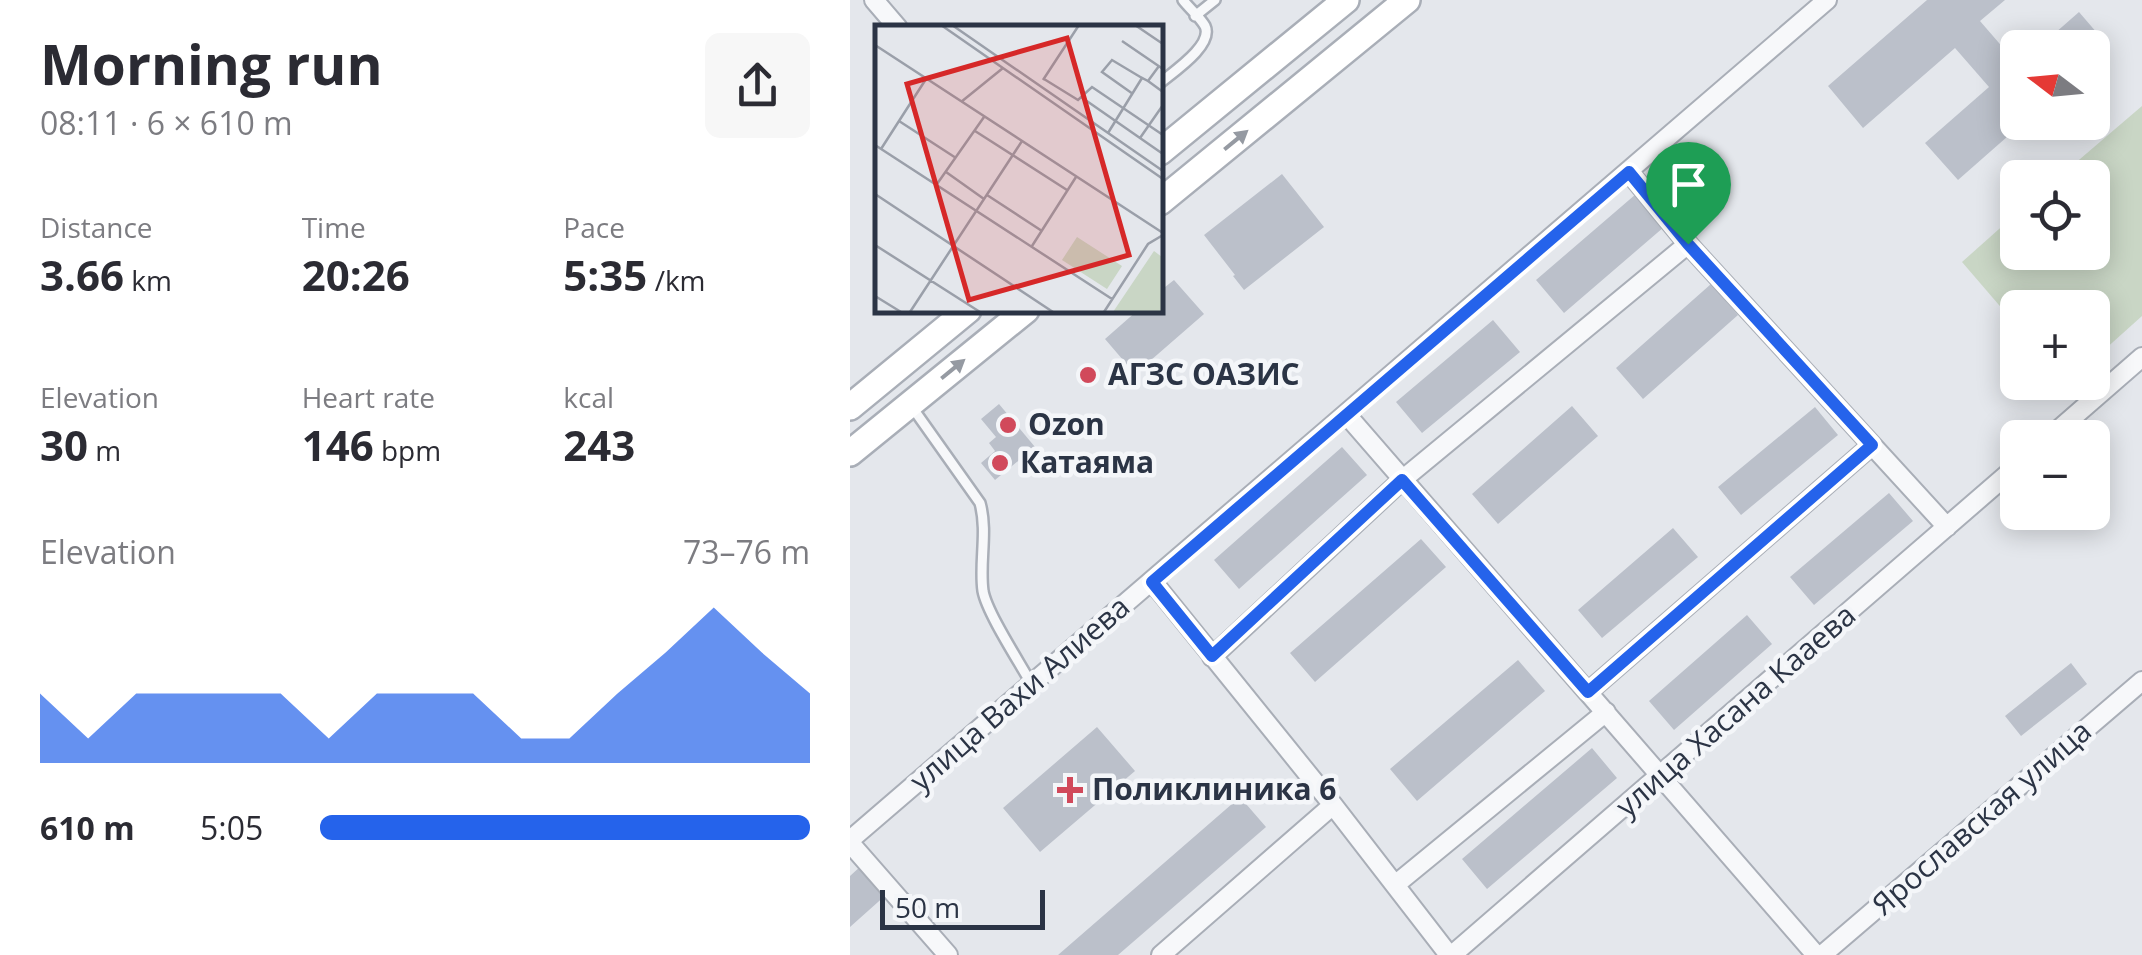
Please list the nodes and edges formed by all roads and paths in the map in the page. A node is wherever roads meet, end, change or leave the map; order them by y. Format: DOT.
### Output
graph roads {
  1 [pos="874,0"];
  2 [pos="1182,0"];
  3 [pos="1215,0"];
  4 [pos="1346,0"];
  5 [pos="1406,0"];
  6 [pos="1828,0"];
  7 [pos="1195,16"];
  8 [pos="895,25"];
  9 [pos="1162,81"];
  10 [pos="1162,150"];
  11 [pos="1629,172"];
  12 [pos="1162,200"];
  13 [pos="1688,244"];
  14 [pos="966,312"];
  15 [pos="1024,312"];
  16 [pos="2142,357"];
  17 [pos="910,404"];
  18 [pos="850,407"];
  19 [pos="1346,414"];
  20 [pos="2070,420"];
  21 [pos="1872,445"];
  22 [pos="850,452"];
  23 [pos="1402,480"];
  24 [pos="2000,481"];
  25 [pos="1947,527"];
  26 [pos="1152,582"];
  27 [pos="1212,656"];
  28 [pos="2142,681"];
  29 [pos="1032,684"];
  30 [pos="1588,692"];
  31 [pos="1606,712"];
  32 [pos="1662,776"];
  33 [pos="1332,805"];
  34 [pos="850,842"];
  35 [pos="1396,885"];
  36 [pos="948,955"];
  37 [pos="1161,955"];
  38 [pos="1451,955"];
  39 [pos="1819,955"];
  1 -- 8 [label="street"];
  2 -- 7 [label="lane"];
  3 -- 7 [label="lane"];
  4 -- 10 [label="main road"];
  12 -- 5 [label="main road, one-way"];
  6 -- 11 [label="street, улица Вахи Алиева"];
  7 -- 9 [label="lane"];
  11 -- 13 [label="street"];
  11 -- 19 [label="street, улица Вахи Алиева"];
  13 -- 21 [label="street"];
  13 -- 23 [label="street"];
  14 -- 18 [label="main road"];
  17 -- 15 [label="main road, one-way"];
  16 -- 20 [label="street"];
  17 -- 22 [label="main road"];
  17 -- 29 [label="lane"];
  19 -- 23 [label="street"];
  19 -- 26 [label="street, улица Вахи Алиева"];
  21 -- 25 [label="street"];
  21 -- 30 [label="street"];
  23 -- 27 [label="street"];
  23 -- 30 [label="street"];
  24 -- 25 [label="street, улица Хасана Кааева"];
  25 -- 32 [label="street, улица Хасана Кааева"];
  26 -- 27 [label="street"];
  26 -- 29 [label="street, улица Вахи Алиева"];
  27 -- 33 [label="street"];
  28 -- 39 [label="street, Ярославская улица"];
  29 -- 34 [label="street, улица Вахи Алиева"];
  30 -- 31 [label="street"];
  31 -- 32 [label="street"];
  31 -- 35 [label="street"];
  32 -- 38 [label="street, улица Хасана Кааева"];
  32 -- 39 [label="street"];
  33 -- 35 [label="street"];
  33 -- 37 [label="street"];
  34 -- 36 [label="street"];
  35 -- 38 [label="street"];
}
